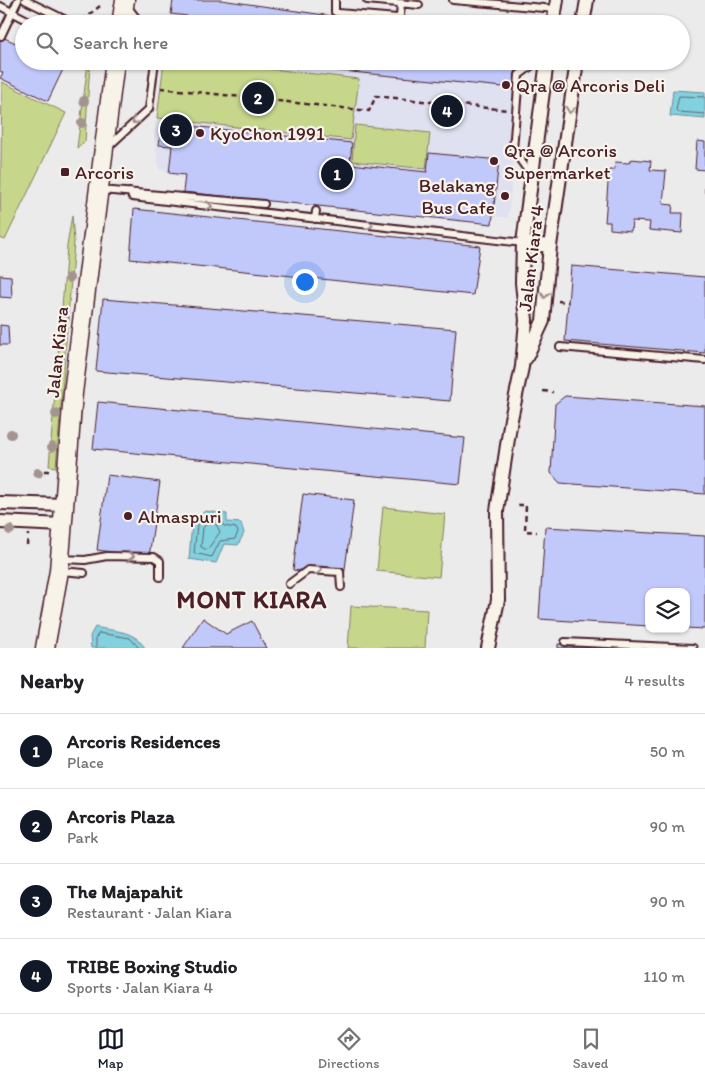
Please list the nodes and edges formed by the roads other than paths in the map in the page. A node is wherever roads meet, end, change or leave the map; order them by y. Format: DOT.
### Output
graph roads {
  1 [pos="18,0"];
  2 [pos="25,0"];
  3 [pos="335,0"];
  4 [pos="367,0"];
  5 [pos="453,0"];
  6 [pos="587,0"];
  7 [pos="125,2"];
  8 [pos="401,3"];
  9 [pos="419,5"];
  10 [pos="556,5"];
  11 [pos="0,6"];
  12 [pos="12,12"];
  13 [pos="18,15"];
  14 [pos="56,15"];
  15 [pos="123,15"];
  16 [pos="134,15"];
  17 [pos="362,15"];
  18 [pos="400,15"];
  19 [pos="584,15"];
  20 [pos="1,36"];
  21 [pos="104,70"];
  22 [pos="113,70"];
  23 [pos="154,70"];
  24 [pos="526,70"];
  25 [pos="546,70"];
  26 [pos="576,70"];
  27 [pos="111,89"];
  28 [pos="102,152"];
  29 [pos="532,176"];
  30 [pos="97,189"];
  31 [pos="130,192"];
  32 [pos="264,204"];
  33 [pos="319,211"];
  34 [pos="318,219"];
  35 [pos="523,243"];
  36 [pos="550,246"];
  37 [pos="560,346"];
  38 [pos="705,360"];
  39 [pos="522,367"];
  40 [pos="0,503"];
  41 [pos="65,505"];
  42 [pos="0,522"];
  43 [pos="63,524"];
  44 [pos="60,565"];
  45 [pos="84,573"];
  46 [pos="160,577"];
  47 [pos="289,584"];
  48 [pos="341,587"];
  49 [pos="565,642"];
  50 [pos="45,648"];
  51 [pos="488,648"];
  52 [pos="693,648"];
  1 -- 12 [label="lane"];
  2 -- 14 [label="lane"];
  3 -- 17 [label="lane"];
  4 -- 8 [label="lane"];
  5 -- 10 [label="lane"];
  6 -- 19 [label="street"];
  7 -- 15 [label="main road"];
  7 -- 16 [label="lane"];
  8 -- 9 [label="lane"];
  8 -- 18 [label="lane"];
  11 -- 12 [label="lane"];
  12 -- 13 [label="lane"];
  12 -- 20 [label="lane"];
  21 -- 27 [label="main road"];
  22 -- 27 [label="main road, Jalan Kiara"];
  23 -- 28 [label="lane, one-way"];
  24 -- 29 [label="lane"];
  25 -- 29 [label="street, Jalan Kiara 4"];
  26 -- 36 [label="street, Jalan Kiara 4, one-way"];
  27 -- 28 [label="main road, Jalan Kiara"];
  28 -- 30 [label="main road, Jalan Kiara"];
  29 -- 35 [label="street, Jalan Kiara 4"];
  30 -- 31 [label="lane"];
  30 -- 41 [label="main road, Jalan Kiara"];
  31 -- 32 [label="lane"];
  31 -- 34 [label="lane, one-way"];
  33 -- 34 [label="lane"];
  34 -- 35 [label="lane, one-way"];
  35 -- 36 [label="street"];
  35 -- 39 [label="street, Jalan Kiara 4"];
  36 -- 39 [label="street, Jalan Kiara 4, one-way"];
  37 -- 38 [label="lane"];
  39 -- 51 [label="street, Jalan Kiara 4"];
  40 -- 41 [label="street"];
  41 -- 43 [label="main road, Jalan Kiara"];
  42 -- 43 [label="street"];
  43 -- 44 [label="main road, Jalan Kiara"];
  44 -- 45 [label="lane"];
  44 -- 46 [label="lane, one-way"];
  44 -- 50 [label="main road, Jalan Kiara"];
  47 -- 48 [label="lane, one-way"];
  49 -- 52 [label="lane"];
}
